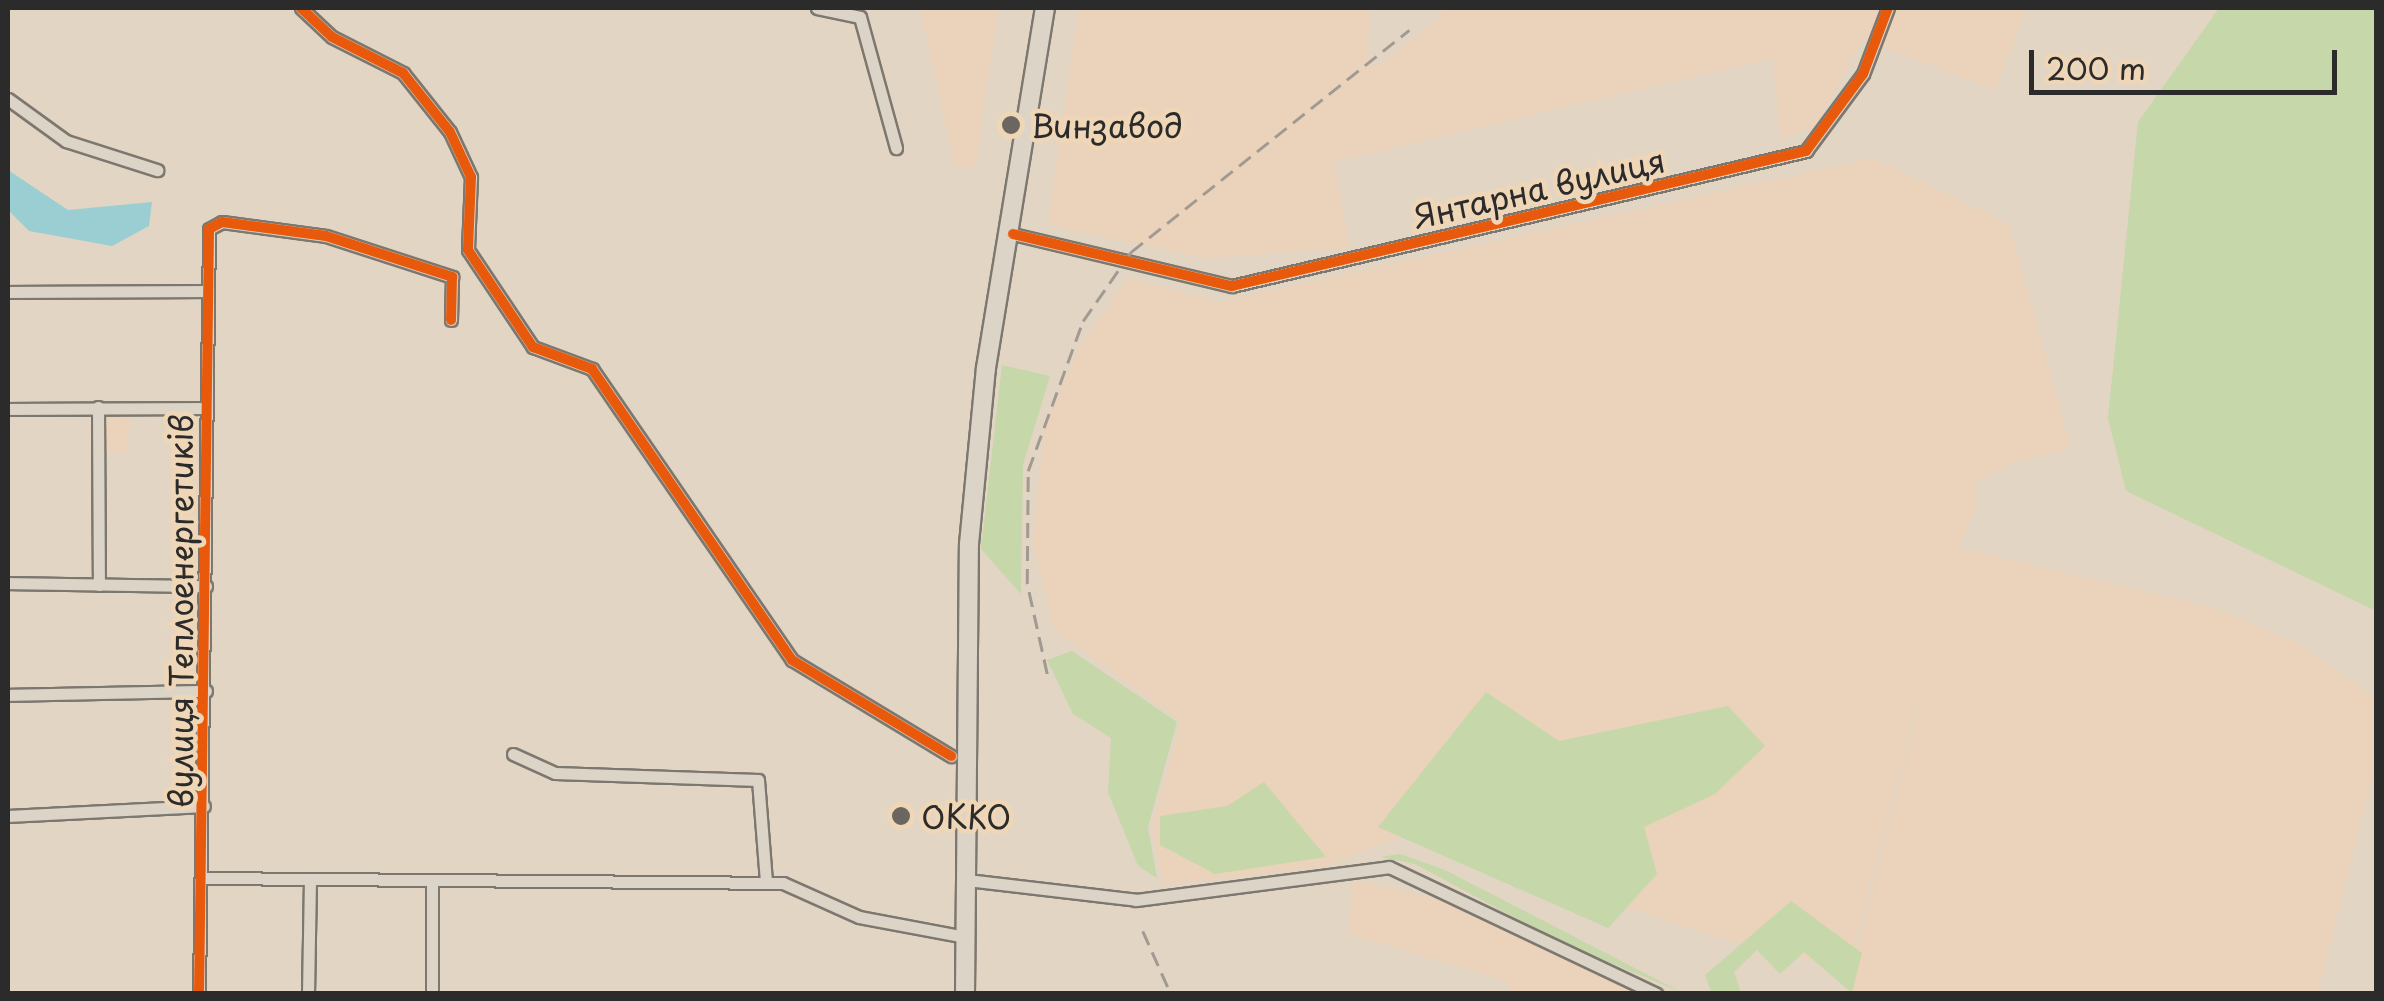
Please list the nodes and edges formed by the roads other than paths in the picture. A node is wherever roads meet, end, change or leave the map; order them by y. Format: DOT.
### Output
graph roads {
  1 [pos="301,8"];
  2 [pos="817,8"];
  3 [pos="1044,8"];
  4 [pos="1888,8"];
  5 [pos="8,99"];
  6 [pos="896,148"];
  7 [pos="157,170"];
  8 [pos="1013,234"];
  9 [pos="208,291"];
  10 [pos="8,292"];
  11 [pos="451,320"];
  12 [pos="98,407"];
  13 [pos="207,408"];
  14 [pos="8,410"];
  15 [pos="8,583"];
  16 [pos="99,585"];
  17 [pos="206,586"];
  18 [pos="206,692"];
  19 [pos="8,695"];
  20 [pos="513,754"];
  21 [pos="951,756"];
  22 [pos="204,806"];
  23 [pos="8,816"];
  24 [pos="202,878"];
  25 [pos="310,880"];
  26 [pos="966,880"];
  27 [pos="432,882"];
  28 [pos="766,882"];
  29 [pos="966,937"];
  30 [pos="199,994"];
  31 [pos="308,994"];
  32 [pos="432,994"];
  33 [pos="965,994"];
  34 [pos="1656,994"];
  1 -- 21 [label="street"];
  2 -- 6 [label="street"];
  3 -- 8 [label="main road"];
  4 -- 8 [label="street, Янтарна вулиця"];
  5 -- 7 [label="street"];
  8 -- 26 [label="main road"];
  9 -- 10 [label="street"];
  9 -- 11 [label="street, вулиця Теплоенергетиків"];
  9 -- 13 [label="street, вулиця Теплоенергетиків"];
  12 -- 13 [label="street"];
  12 -- 14 [label="street"];
  12 -- 16 [label="street"];
  13 -- 17 [label="street, вулиця Теплоенергетиків"];
  15 -- 16 [label="street"];
  16 -- 17 [label="street"];
  17 -- 18 [label="street, вулиця Теплоенергетиків"];
  18 -- 19 [label="street"];
  18 -- 22 [label="street, вулиця Теплоенергетиків"];
  20 -- 28 [label="street"];
  22 -- 23 [label="street"];
  22 -- 24 [label="street, вулиця Теплоенергетиків"];
  24 -- 25 [label="street"];
  24 -- 30 [label="street, вулиця Теплоенергетиків"];
  25 -- 27 [label="street"];
  25 -- 31 [label="street"];
  26 -- 29 [label="main road"];
  26 -- 34 [label="street"];
  27 -- 28 [label="street"];
  27 -- 32 [label="street"];
  28 -- 29 [label="street"];
  29 -- 33 [label="main road"];
}
